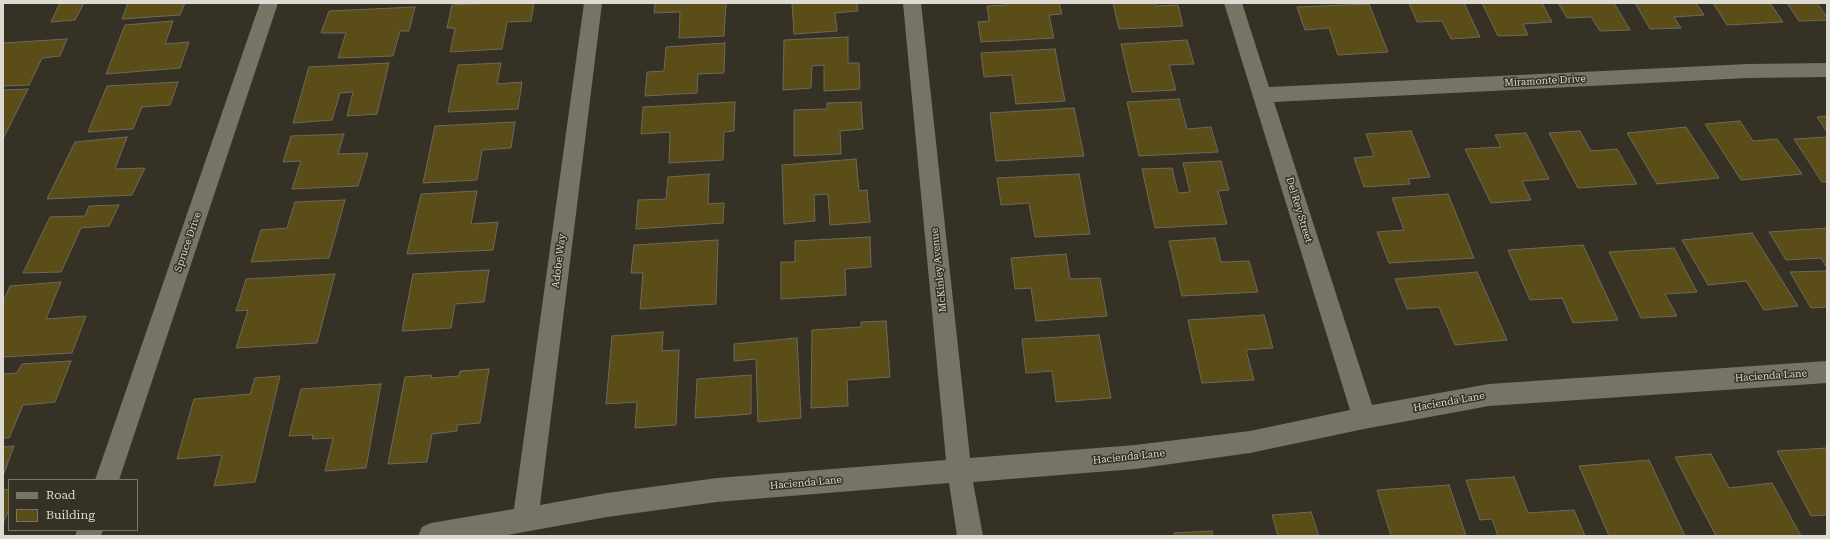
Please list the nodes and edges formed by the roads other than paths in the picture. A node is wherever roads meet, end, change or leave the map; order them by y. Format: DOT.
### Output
graph roads {
  1 [pos="269,3"];
  2 [pos="592,3"];
  3 [pos="912,3"];
  4 [pos="1233,3"];
  5 [pos="1827,70"];
  6 [pos="1263,96"];
  7 [pos="1827,372"];
  8 [pos="1364,418"];
  9 [pos="959,470"];
  10 [pos="107,479"];
  11 [pos="525,520"];
  12 [pos="431,536"];
  13 [pos="970,536"];
  1 -- 10 [label="street, Spruce Drive"];
  2 -- 11 [label="street, Adobe Way"];
  3 -- 9 [label="street, McKinley Avenue"];
  4 -- 6 [label="street, Del Rey Street"];
  5 -- 6 [label="street, Miramonte Drive"];
  6 -- 8 [label="street, Del Rey Street"];
  7 -- 8 [label="street, Hacienda Lane"];
  8 -- 9 [label="street, Hacienda Lane"];
  9 -- 11 [label="street, Hacienda Lane"];
  9 -- 13 [label="street, McKinley Avenue"];
  11 -- 12 [label="street, Hacienda Lane"];
}
